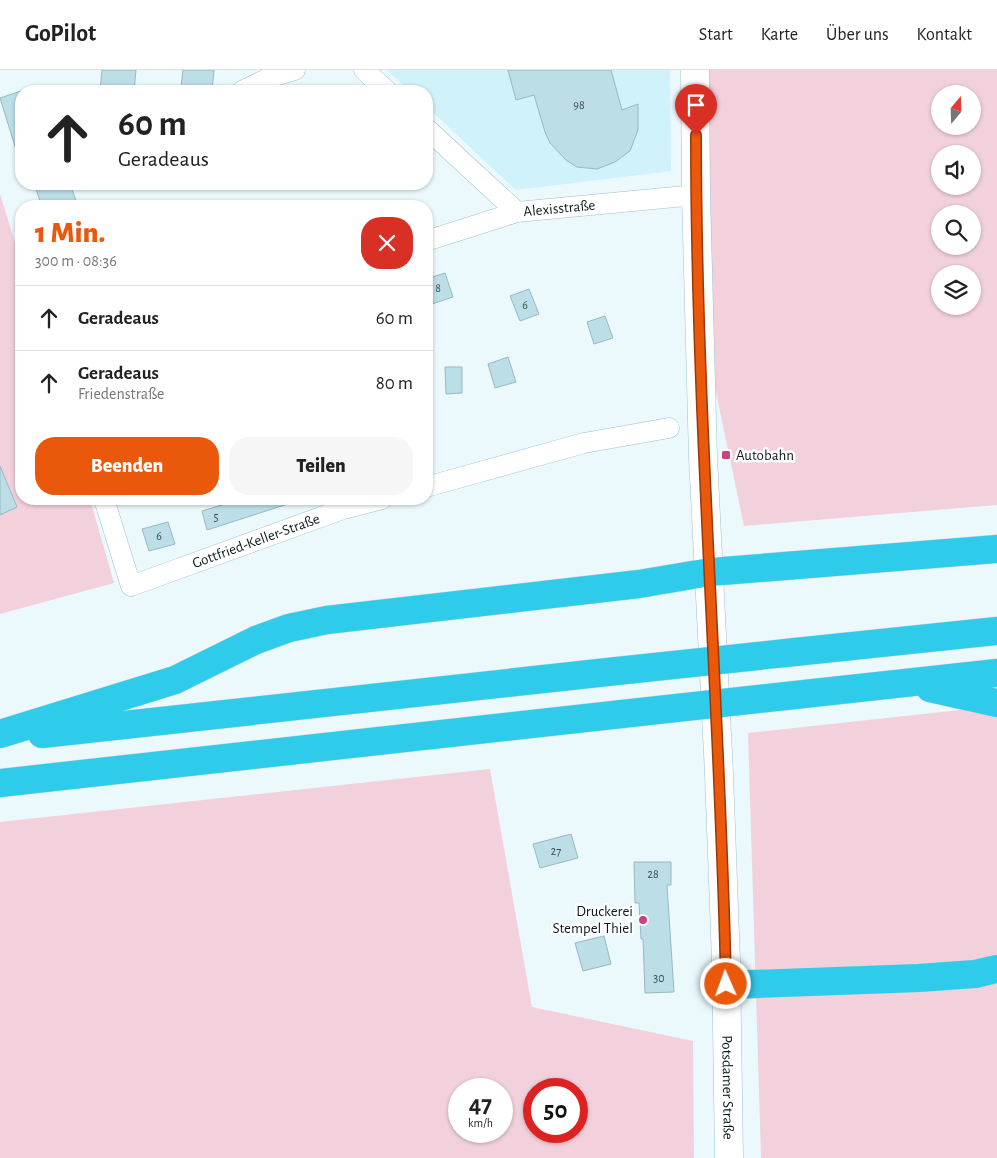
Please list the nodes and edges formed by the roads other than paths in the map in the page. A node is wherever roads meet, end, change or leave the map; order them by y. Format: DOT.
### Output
graph roads {
  1 [pos="294,70"];
  2 [pos="364,70"];
  3 [pos="695,70"];
  4 [pos="254,85"];
  5 [pos="380,85"];
  6 [pos="433,134"];
  7 [pos="696,194"];
  8 [pos="517,212"];
  9 [pos="433,239"];
  10 [pos="669,428"];
  11 [pos="433,484"];
  12 [pos="106,505"];
  13 [pos="361,505"];
  14 [pos="997,549"];
  15 [pos="710,572"];
  16 [pos="997,631"];
  17 [pos="997,673"];
  18 [pos="907,683"];
  19 [pos="997,703"];
  20 [pos="0,734"];
  21 [pos="0,739"];
  22 [pos="0,783"];
  23 [pos="997,970"];
  24 [pos="726,984"];
  25 [pos="729,1158"];
  1 -- 4 [label="street"];
  2 -- 5 [label="street"];
  3 -- 7 [label="main road, Potsdamer Straße"];
  6 -- 8 [label="street"];
  7 -- 8 [label="street, Alexisstraße"];
  7 -- 15 [label="main road, Potsdamer Straße"];
  8 -- 9 [label="street, Alexisstraße"];
  10 -- 11 [label="street"];
  12 -- 13 [label="street, Gottfried-Keller-Straße"];
  14 -- 15 [label="highway"];
  15 -- 20 [label="highway"];
  15 -- 24 [label="main road, Potsdamer Straße"];
  16 -- 21 [label="highway, bridge"];
  17 -- 18 [label="highway"];
  18 -- 19 [label="highway"];
  18 -- 22 [label="highway, bridge"];
  23 -- 24 [label="highway"];
  24 -- 25 [label="main road, Potsdamer Straße"];
}
